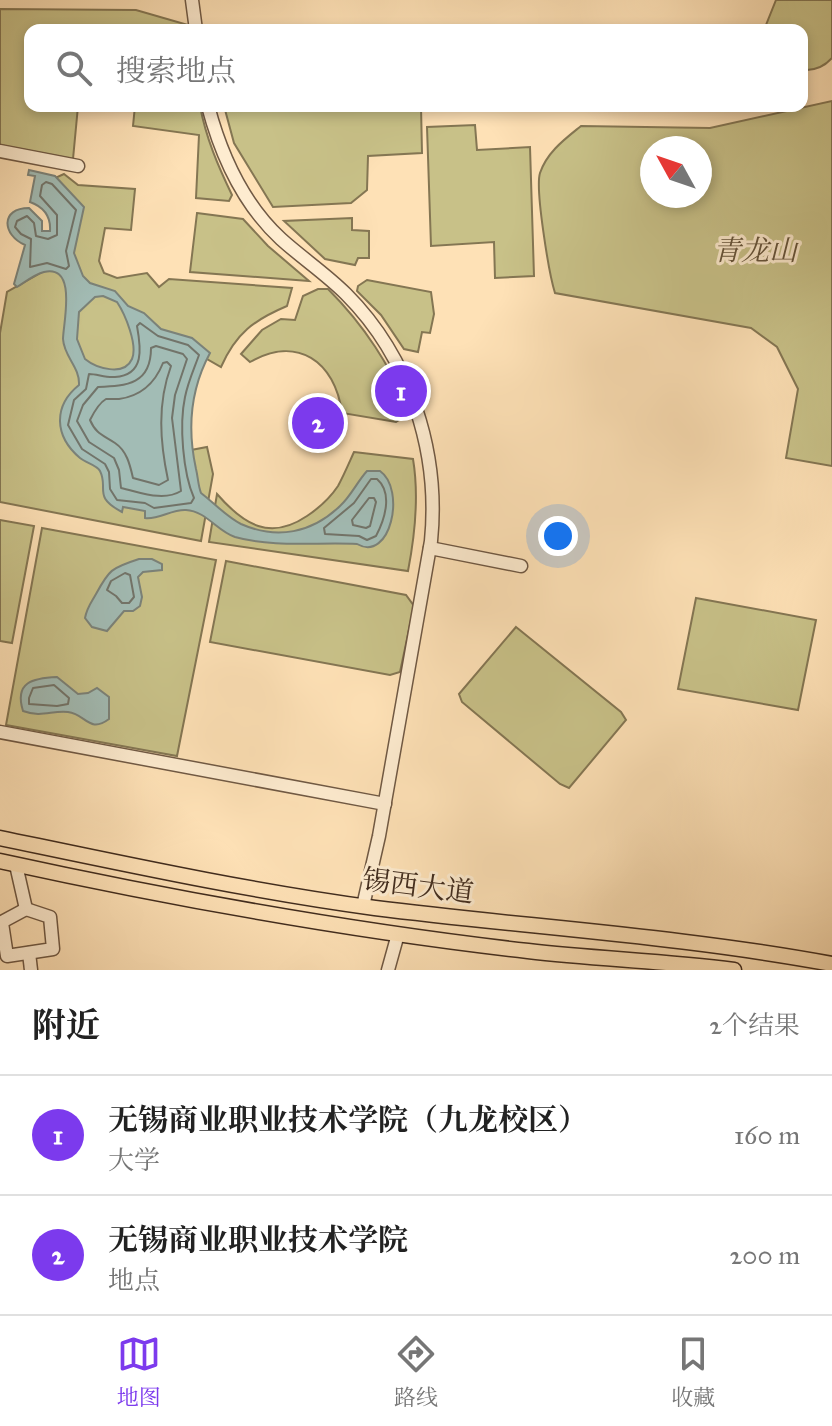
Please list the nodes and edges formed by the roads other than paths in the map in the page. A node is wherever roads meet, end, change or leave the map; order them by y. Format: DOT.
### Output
graph roads {
  1 [pos="192,0"];
  2 [pos="195,24"];
  3 [pos="210,112"];
  4 [pos="0,151"];
  5 [pos="78,166"];
  6 [pos="430,548"];
  7 [pos="521,566"];
  8 [pos="0,732"];
  9 [pos="385,804"];
  10 [pos="0,838"];
  11 [pos="0,861"];
  12 [pos="16,865"];
  13 [pos="363,906"];
  14 [pos="26,909"];
  15 [pos="1,923"];
  16 [pos="398,934"];
  17 [pos="29,953"];
  18 [pos="832,964"];
  19 [pos="31,970"];
  20 [pos="388,970"];
  21 [pos="734,970"];
  1 -- 2 [label="street"];
  3 -- 6 [label="street"];
  4 -- 5 [label="street"];
  6 -- 7 [label="street"];
  6 -- 9 [label="street"];
  8 -- 9 [label="street"];
  9 -- 13 [label="street"];
  10 -- 13 [label="main road, 锡西大道"];
  11 -- 12 [label="main road, 锡西大道"];
  12 -- 14 [label="street"];
  12 -- 16 [label="main road, 锡西大道"];
  13 -- 18 [label="main road, 锡西大道"];
  14 -- 15 [label="street"];
  14 -- 17 [label="street"];
  15 -- 17 [label="street"];
  16 -- 20 [label="street"];
  16 -- 21 [label="main road, 锡西大道"];
  17 -- 19 [label="street"];
}
